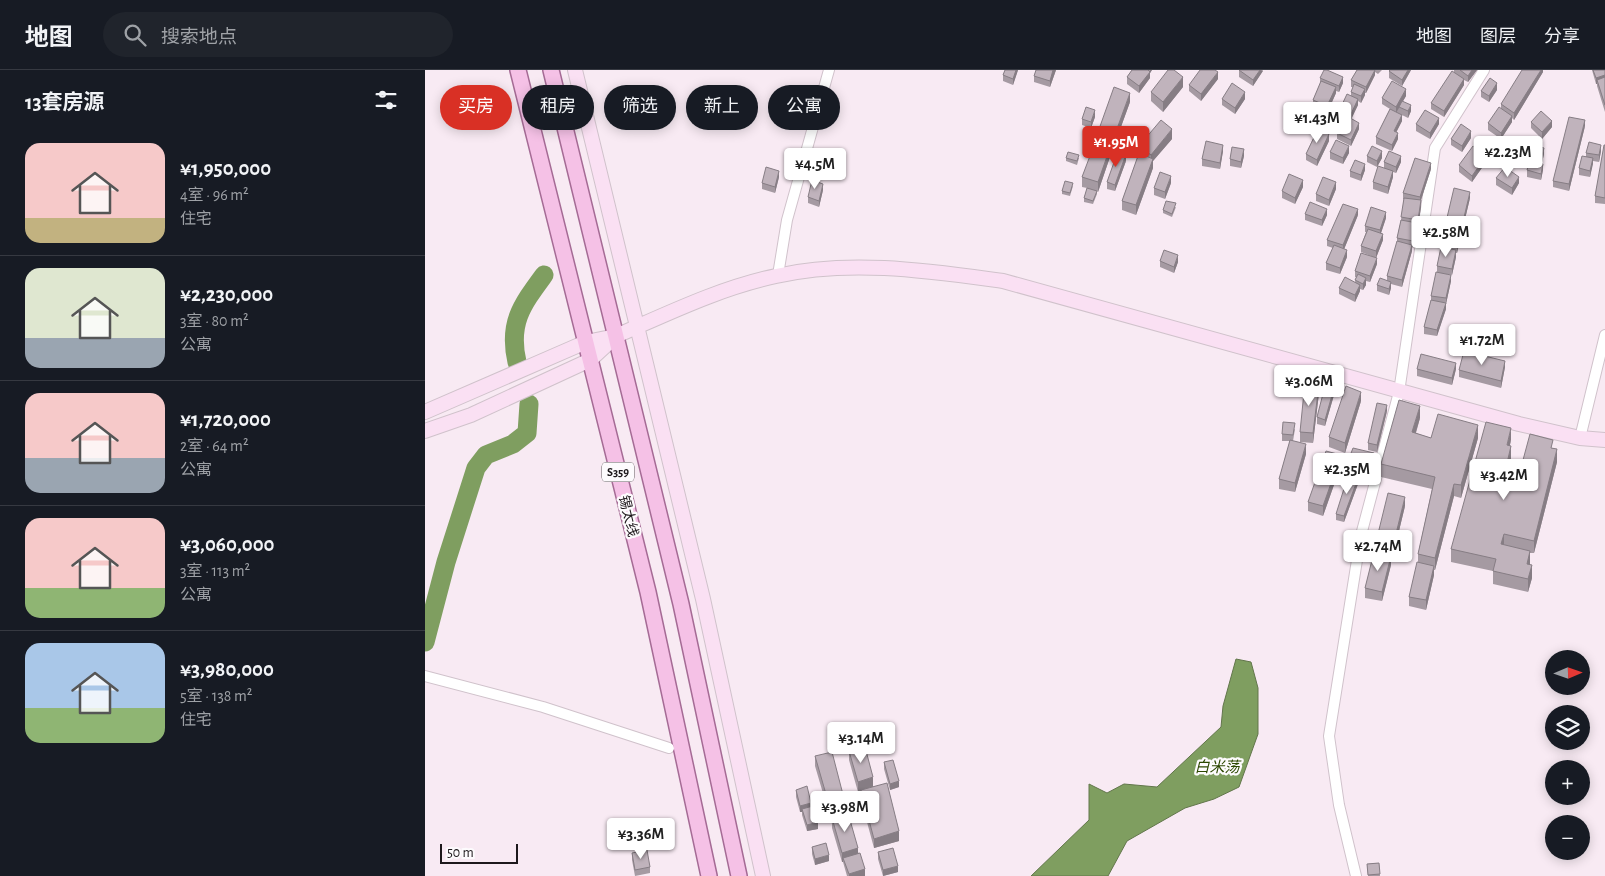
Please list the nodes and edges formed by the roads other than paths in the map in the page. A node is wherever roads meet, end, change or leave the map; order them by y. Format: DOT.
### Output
graph roads {
  1 [pos="518,70"];
  2 [pos="551,70"];
  3 [pos="575,70"];
  4 [pos="829,70"];
  5 [pos="1484,70"];
  6 [pos="778,275"];
  7 [pos="637,327"];
  8 [pos="1605,335"];
  9 [pos="616,336"];
  10 [pos="586,342"];
  11 [pos="590,360"];
  12 [pos="1399,392"];
  13 [pos="425,412"];
  14 [pos="425,432"];
  15 [pos="1580,438"];
  16 [pos="1605,440"];
  17 [pos="430,677"];
  18 [pos="669,748"];
  19 [pos="709,876"];
  20 [pos="739,876"];
  21 [pos="763,876"];
  22 [pos="1357,876"];
  1 -- 10 [label="main road, 锡太线 / S359"];
  2 -- 9 [label="main road, S359"];
  3 -- 7 [label="main road"];
  4 -- 6 [label="street"];
  5 -- 12 [label="street"];
  6 -- 7 [label="main road"];
  6 -- 12 [label="main road"];
  7 -- 9 [label="main road"];
  7 -- 21 [label="main road"];
  8 -- 15 [label="street"];
  9 -- 10 [label="main road"];
  9 -- 11 [label="main road"];
  9 -- 20 [label="main road, S359"];
  10 -- 11 [label="main road, 锡太线 / S359"];
  10 -- 13 [label="main road"];
  11 -- 14 [label="main road"];
  11 -- 19 [label="main road, 锡太线 / S359"];
  12 -- 15 [label="main road"];
  12 -- 22 [label="street"];
  15 -- 16 [label="main road"];
  17 -- 18 [label="street"];
}
